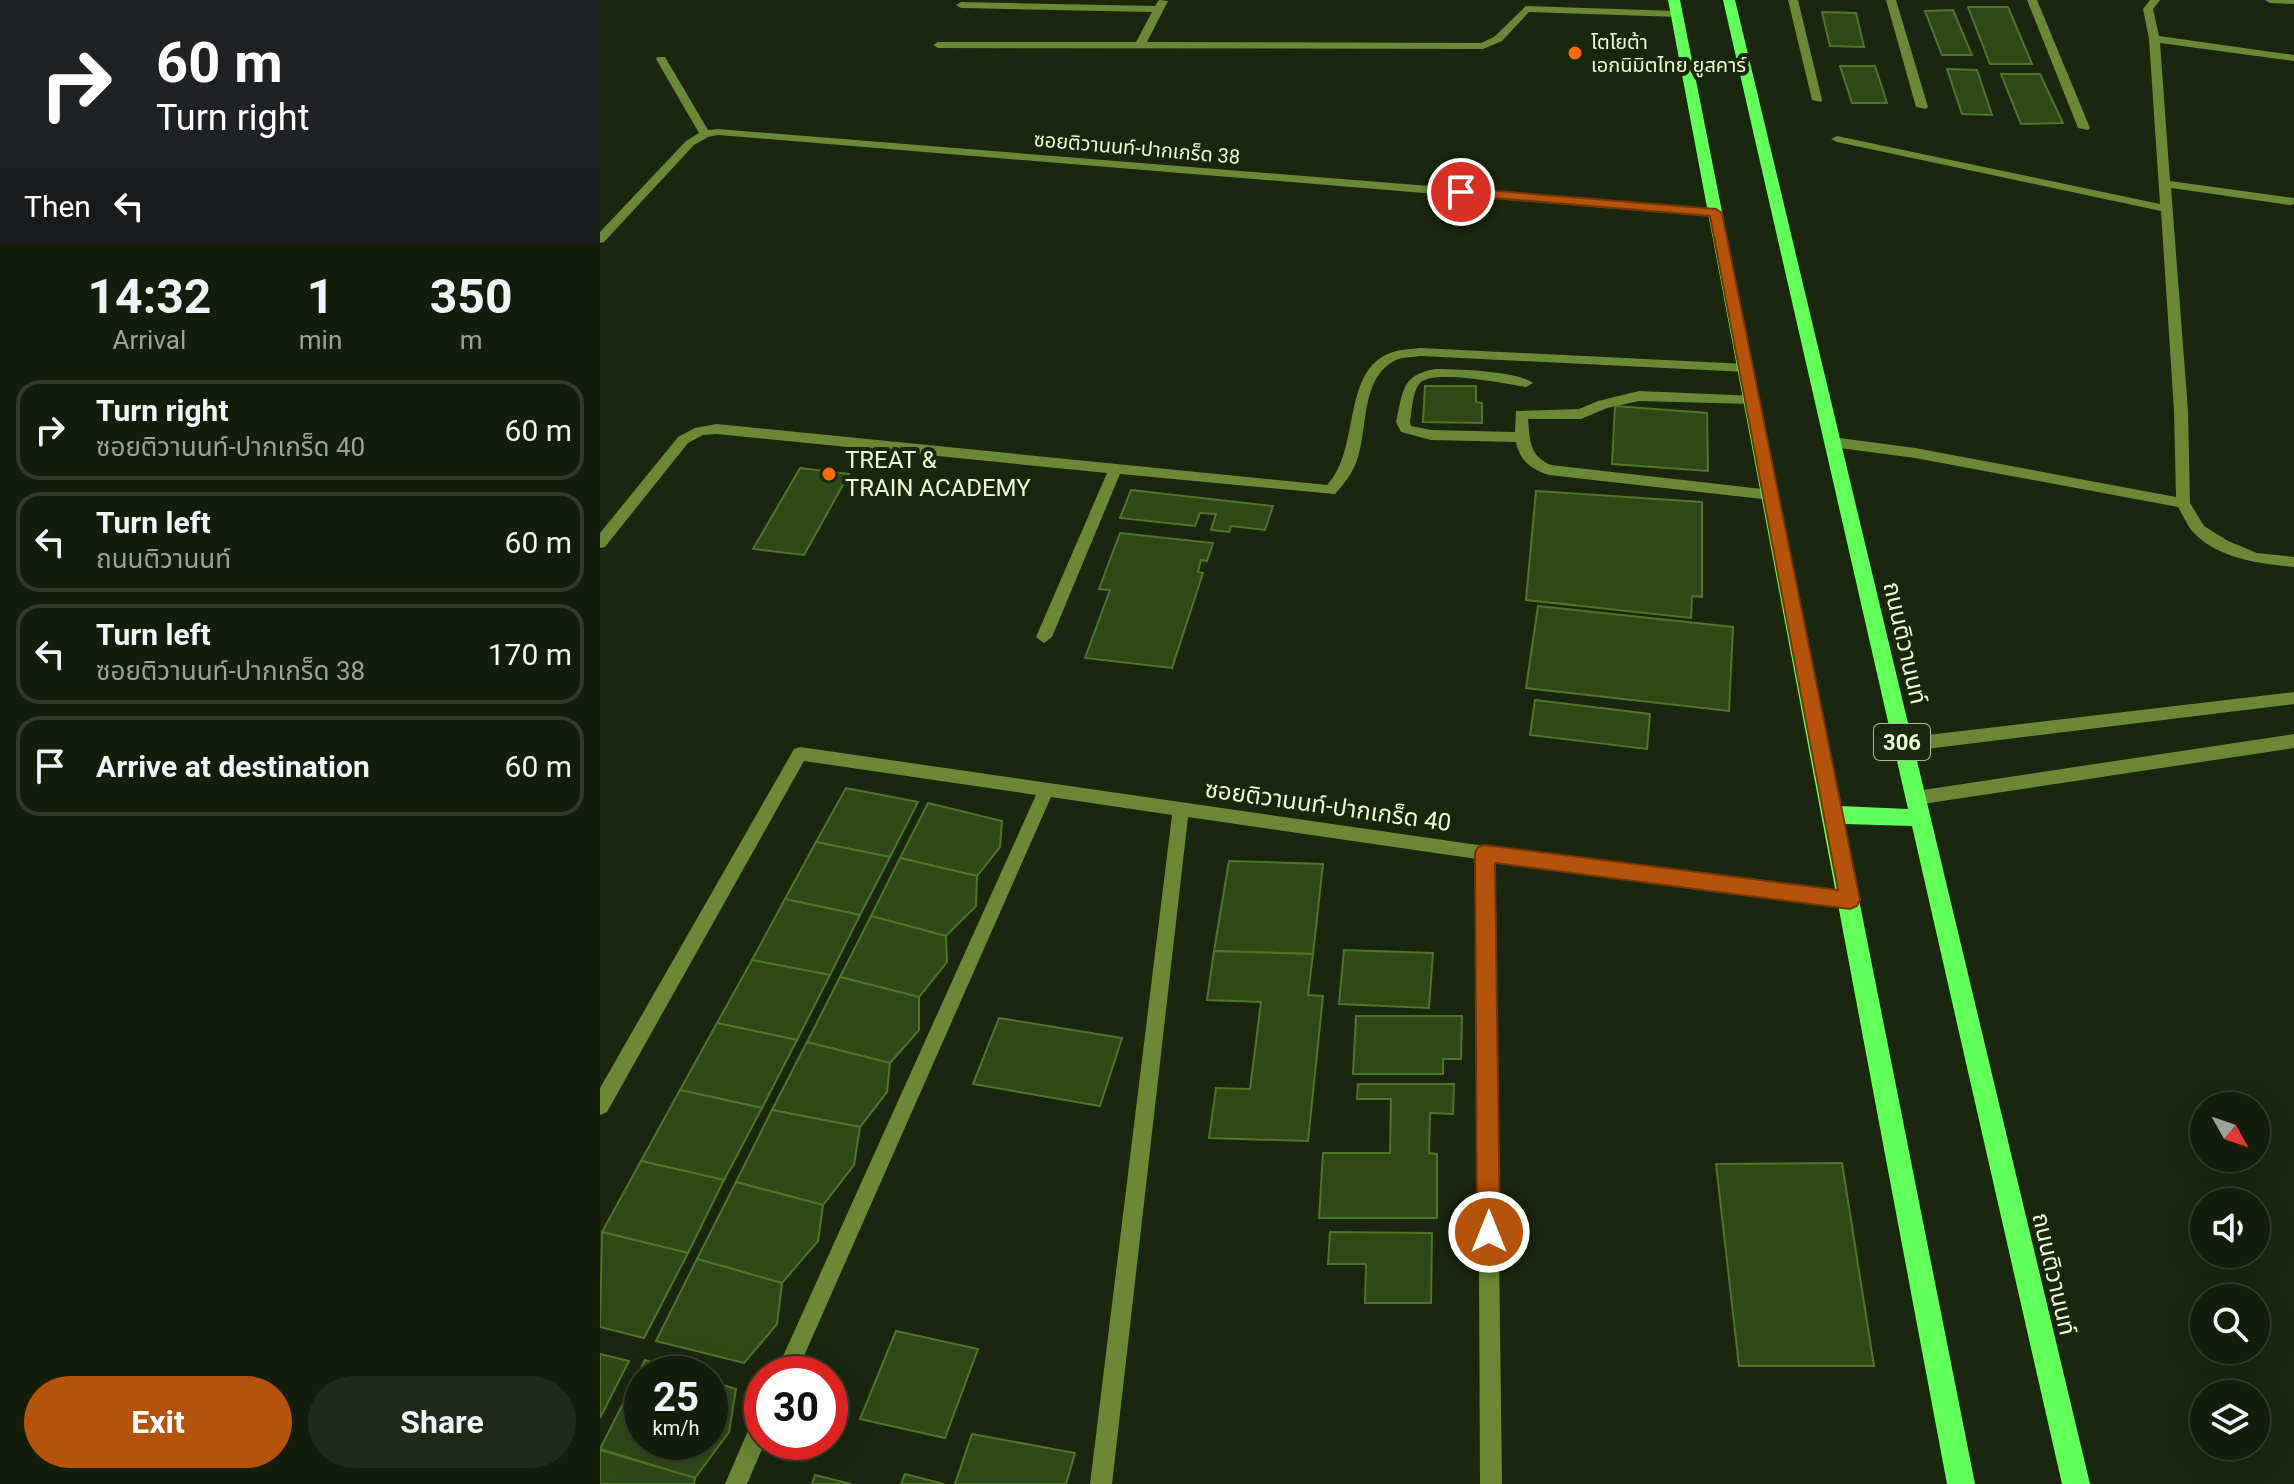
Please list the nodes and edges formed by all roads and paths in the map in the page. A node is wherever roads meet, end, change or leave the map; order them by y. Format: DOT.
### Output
graph roads {
  1 [pos="1729,0"];
  2 [pos="1793,0"];
  3 [pos="1891,0"];
  4 [pos="2032,0"];
  5 [pos="2155,0"];
  6 [pos="2270,0"];
  7 [pos="2294,1"];
  8 [pos="1162,4"];
  9 [pos="961,5"];
  10 [pos="1676,7"];
  11 [pos="2154,39"];
  12 [pos="938,45"];
  13 [pos="1140,45"];
  14 [pos="2294,58"];
  15 [pos="661,59"];
  16 [pos="1817,100"];
  17 [pos="1922,107"];
  18 [pos="2084,128"];
  19 [pos="705,134"];
  20 [pos="1837,139"];
  21 [pos="2164,184"];
  22 [pos="2290,201"];
  23 [pos="2166,209"];
  24 [pos="1716,213"];
  25 [pos="600,239"];
  26 [pos="1746,368"];
  27 [pos="1526,383"];
  28 [pos="1752,399"];
  29 [pos="1523,437"];
  30 [pos="1832,442"];
  31 [pos="1115,469"];
  32 [pos="1771,495"];
  33 [pos="2183,503"];
  34 [pos="600,543"];
  35 [pos="2294,562"];
  36 [pos="1044,637"];
  37 [pos="2294,698"];
  38 [pos="2294,741"];
  39 [pos="1902,745"];
  40 [pos="1046,790"];
  41 [pos="1919,808"];
  42 [pos="1181,809"];
  43 [pos="1833,815"];
  44 [pos="1485,853"];
  45 [pos="1850,900"];
  46 [pos="600,1106"];
  47 [pos="793,1356"];
  48 [pos="747,1460"];
  49 [pos="736,1484"];
  50 [pos="1101,1484"];
  51 [pos="1491,1484"];
  52 [pos="1961,1484"];
  53 [pos="2076,1484"];
  1 -- 30 [label="main road, ถนนติวานนท์ / 306"];
  2 -- 16 [label="street"];
  3 -- 17 [label="street"];
  4 -- 18 [label="street"];
  5 -- 11 [label="street"];
  6 -- 7 [label="street"];
  8 -- 9 [label="street"];
  8 -- 13 [label="street"];
  10 -- 13 [label="street"];
  10 -- 24 [label="main road"];
  11 -- 14 [label="street"];
  11 -- 21 [label="street"];
  12 -- 13 [label="street"];
  15 -- 19 [label="street"];
  19 -- 24 [label="street, ซอยติวานนท์-ปากเกร็ด 38"];
  19 -- 25 [label="street"];
  20 -- 23 [label="street"];
  21 -- 22 [label="street"];
  21 -- 23 [label="street"];
  23 -- 33 [label="street"];
  24 -- 26 [label="main road"];
  26 -- 28 [label="main road"];
  26 -- 31 [label="street"];
  27 -- 29 [label="street"];
  28 -- 29 [label="street"];
  28 -- 32 [label="main road"];
  29 -- 32 [label="street"];
  30 -- 33 [label="street"];
  30 -- 39 [label="main road, ถนนติวานนท์ / 306"];
  31 -- 34 [label="street"];
  31 -- 36 [label="street"];
  32 -- 43 [label="main road"];
  33 -- 35 [label="street"];
  37 -- 39 [label="street"];
  38 -- 41 [label="street"];
  39 -- 41 [label="main road, ถนนติวานนท์ / 306"];
  40 -- 42 [label="street, ซอยติวานนท์-ปากเกร็ด 40"];
  40 -- 46 [label="street, ซอยติวานนท์-ปากเกร็ด 40"];
  40 -- 47 [label="street"];
  41 -- 43 [label="main road"];
  41 -- 53 [label="main road, ถนนติวานนท์ / 306"];
  42 -- 44 [label="street, ซอยติวานนท์-ปากเกร็ด 40"];
  42 -- 50 [label="street"];
  43 -- 45 [label="main road"];
  44 -- 45 [label="street, ซอยติวานนท์-ปากเกร็ด 40"];
  44 -- 51 [label="street"];
  45 -- 52 [label="main road"];
  48 -- 49 [label="street"];
}
